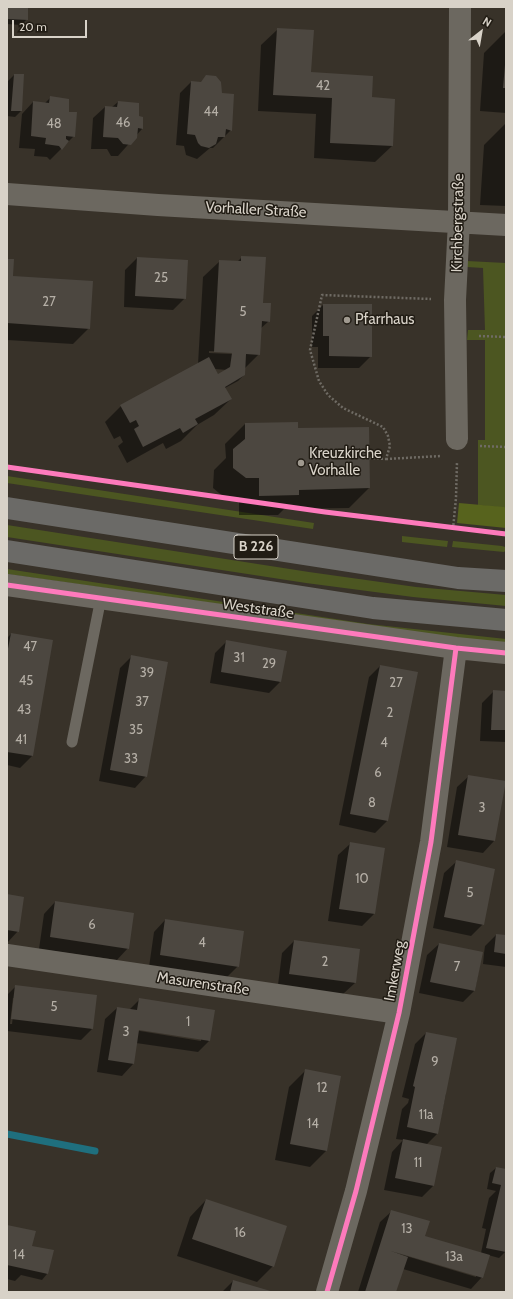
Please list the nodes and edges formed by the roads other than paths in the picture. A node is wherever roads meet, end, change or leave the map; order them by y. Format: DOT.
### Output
graph roads {
  1 [pos="460,7"];
  2 [pos="7,194"];
  3 [pos="459,221"];
  4 [pos="506,225"];
  5 [pos="457,446"];
  6 [pos="7,508"];
  7 [pos="7,551"];
  8 [pos="506,581"];
  9 [pos="7,584"];
  10 [pos="101,598"];
  11 [pos="506,620"];
  12 [pos="456,648"];
  13 [pos="506,653"];
  14 [pos="72,742"];
  15 [pos="7,955"];
  16 [pos="399,1013"];
  17 [pos="327,1292"];
  1 -- 3 [label="street, Kirchbergstraße"];
  2 -- 3 [label="street, Vorhaller Straße"];
  3 -- 4 [label="street, Vorhaller Straße"];
  3 -- 5 [label="street, Kirchbergstraße"];
  6 -- 8 [label="main road, B 226"];
  7 -- 11 [label="main road, Weststraße"];
  9 -- 10 [label="street, Weststraße"];
  10 -- 12 [label="street, Weststraße"];
  10 -- 14 [label="lane"];
  12 -- 13 [label="street, Weststraße"];
  12 -- 16 [label="street, Imkerweg"];
  15 -- 16 [label="street, Masurenstraße"];
  16 -- 17 [label="street, Imkerweg"];
}
